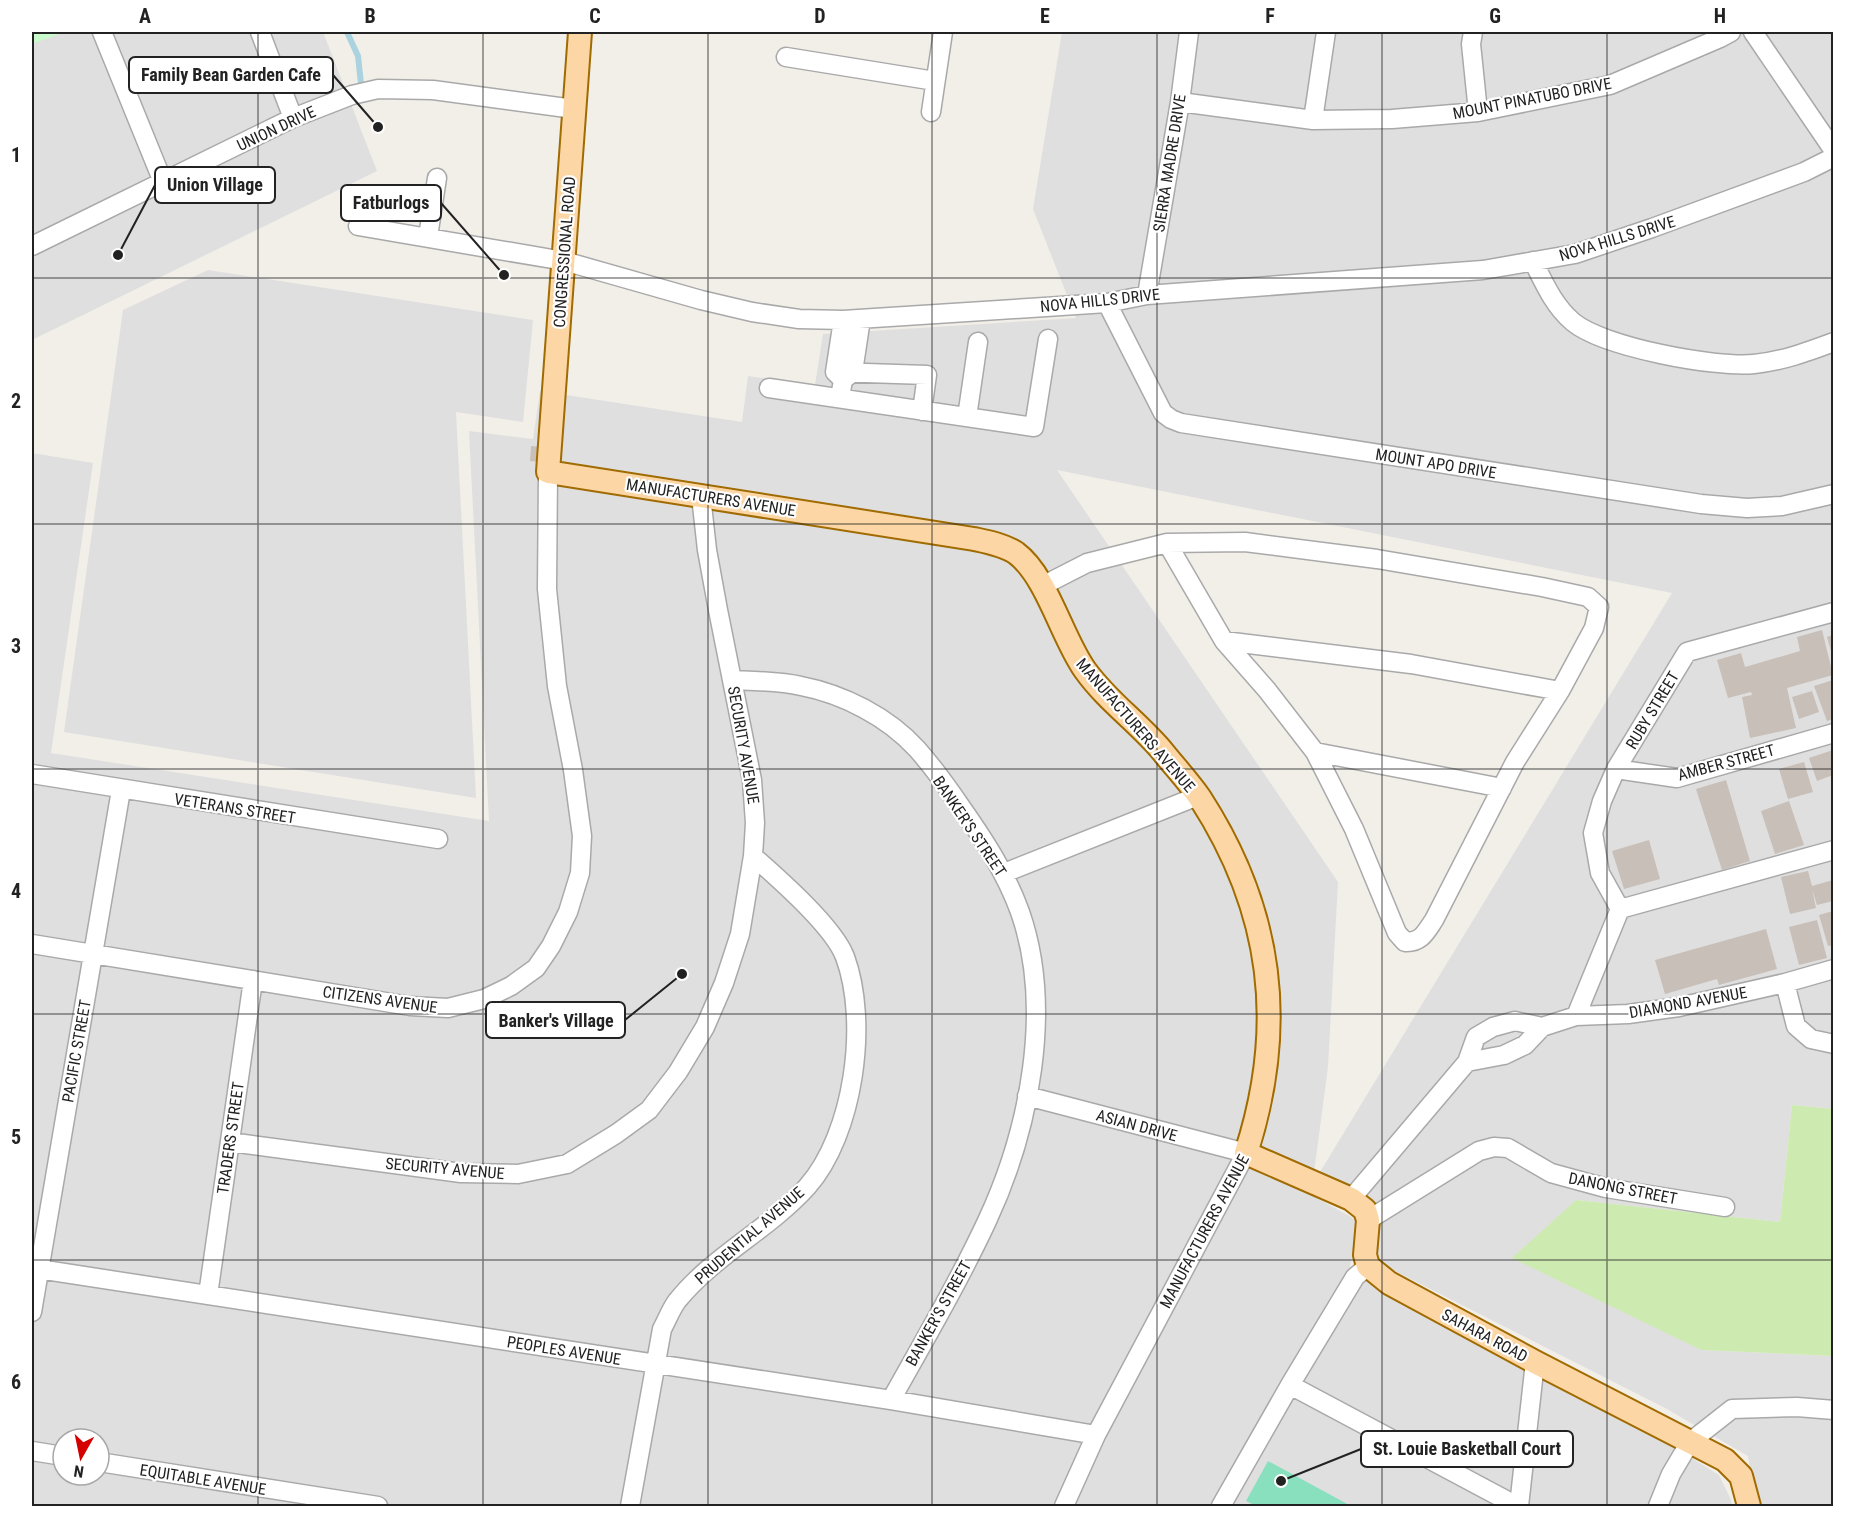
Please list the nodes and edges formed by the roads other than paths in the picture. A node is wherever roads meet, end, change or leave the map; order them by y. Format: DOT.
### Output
graph roads {
  1 [pos="102,32"];
  2 [pos="260,32"];
  3 [pos="580,32"];
  4 [pos="943,32"];
  5 [pos="1189,32"];
  6 [pos="1326,32"];
  7 [pos="1473,32"];
  8 [pos="1731,32"];
  9 [pos="1753,32"];
  10 [pos="786,57"];
  11 [pos="935,81"];
  12 [pos="1180,102"];
  13 [pos="574,109"];
  14 [pos="931,112"];
  15 [pos="1478,112"];
  16 [pos="293,118"];
  17 [pos="1313,120"];
  18 [pos="1833,151"];
  19 [pos="1833,157"];
  20 [pos="437,178"];
  21 [pos="163,182"];
  22 [pos="358,226"];
  23 [pos="428,237"];
  24 [pos="32,246"];
  25 [pos="564,261"];
  26 [pos="1533,261"];
  27 [pos="1147,295"];
  28 [pos="1107,303"];
  29 [pos="861,319"];
  30 [pos="843,320"];
  31 [pos="1048,339"];
  32 [pos="978,342"];
  33 [pos="1833,342"];
  34 [pos="844,375"];
  35 [pos="769,388"];
  36 [pos="840,399"];
  37 [pos="922,411"];
  38 [pos="967,417"];
  39 [pos="548,472"];
  40 [pos="1833,494"];
  41 [pos="701,496"];
  42 [pos="1167,543"];
  43 [pos="1042,586"];
  44 [pos="1833,612"];
  45 [pos="1224,641"];
  46 [pos="732,680"];
  47 [pos="1560,691"];
  48 [pos="1833,733"];
  49 [pos="1315,752"];
  50 [pos="1616,769"];
  51 [pos="32,774"];
  52 [pos="1502,788"];
  53 [pos="122,790"];
  54 [pos="1198,796"];
  55 [pos="438,839"];
  56 [pos="1833,850"];
  57 [pos="753,856"];
  58 [pos="1004,873"];
  59 [pos="1620,909"];
  60 [pos="32,944"];
  61 [pos="93,954"];
  62 [pos="1833,969"];
  63 [pos="253,980"];
  64 [pos="1785,983"];
  65 [pos="1576,1016"];
  66 [pos="1542,1027"];
  67 [pos="1833,1044"];
  68 [pos="1467,1062"];
  69 [pos="1027,1096"];
  70 [pos="230,1142"];
  71 [pos="1246,1153"];
  72 [pos="1351,1199"];
  73 [pos="1725,1207"];
  74 [pos="1368,1220"];
  75 [pos="1368,1266"];
  76 [pos="35,1269"];
  77 [pos="208,1295"];
  78 [pos="32,1312"];
  79 [pos="1535,1362"];
  80 [pos="654,1364"];
  81 [pos="1290,1384"];
  82 [pos="891,1400"];
  83 [pos="1833,1410"];
  84 [pos="1096,1435"];
  85 [pos="1690,1442"];
  86 [pos="32,1451"];
  87 [pos="51,1454"];
  88 [pos="111,1464"];
  89 [pos="378,1506"];
  90 [pos="630,1506"];
  91 [pos="1064,1506"];
  92 [pos="1221,1506"];
  93 [pos="1518,1506"];
  94 [pos="1658,1506"];
  95 [pos="1749,1506"];
  1 -- 21 [label="street"];
  2 -- 16 [label="street"];
  3 -- 13 [label="main road, CONGRESSIONAL ROAD"];
  4 -- 11 [label="street"];
  5 -- 12 [label="street, SIERRA MADRE DRIVE"];
  6 -- 17 [label="street"];
  7 -- 15 [label="street"];
  8 -- 15 [label="street, MOUNT PINATUBO DRIVE"];
  9 -- 18 [label="street"];
  10 -- 11 [label="street"];
  11 -- 14 [label="street"];
  12 -- 17 [label="street, MOUNT PINATUBO DRIVE"];
  12 -- 27 [label="street, SIERRA MADRE DRIVE"];
  13 -- 16 [label="street, UNION DRIVE"];
  13 -- 25 [label="main road, CONGRESSIONAL ROAD"];
  15 -- 17 [label="street, MOUNT PINATUBO DRIVE"];
  16 -- 21 [label="street, UNION DRIVE"];
  19 -- 26 [label="street, NOVA HILLS DRIVE"];
  20 -- 23 [label="street"];
  21 -- 24 [label="street, UNION DRIVE"];
  22 -- 23 [label="street, NOVA HILLS DRIVE"];
  23 -- 25 [label="street, NOVA HILLS DRIVE"];
  25 -- 30 [label="street, NOVA HILLS DRIVE"];
  25 -- 39 [label="main road, CONGRESSIONAL ROAD"];
  26 -- 27 [label="street, NOVA HILLS DRIVE"];
  26 -- 33 [label="street"];
  27 -- 28 [label="street, NOVA HILLS DRIVE"];
  28 -- 29 [label="street, NOVA HILLS DRIVE"];
  28 -- 40 [label="street, MOUNT APO DRIVE"];
  29 -- 30 [label="street, NOVA HILLS DRIVE"];
  29 -- 34 [label="street"];
  30 -- 34 [label="street"];
  31 -- 38 [label="street"];
  32 -- 38 [label="street"];
  34 -- 36 [label="street"];
  34 -- 37 [label="street"];
  35 -- 36 [label="street"];
  36 -- 37 [label="street"];
  37 -- 38 [label="street"];
  39 -- 41 [label="main road, MANUFACTURERS AVENUE"];
  39 -- 63 [label="street, CITIZENS AVENUE"];
  41 -- 43 [label="main road, MANUFACTURERS AVENUE"];
  41 -- 46 [label="street, SECURITY AVENUE"];
  42 -- 43 [label="street"];
  42 -- 45 [label="street"];
  42 -- 47 [label="street"];
  43 -- 54 [label="main road, MANUFACTURERS AVENUE"];
  44 -- 50 [label="street, RUBY STREET"];
  45 -- 47 [label="street"];
  45 -- 49 [label="street"];
  46 -- 57 [label="street, SECURITY AVENUE"];
  46 -- 58 [label="street, BANKER'S STREET"];
  47 -- 52 [label="street"];
  48 -- 50 [label="street, AMBER STREET"];
  49 -- 52 [label="street"];
  49 -- 52 [label="street"];
  50 -- 59 [label="street, RUBY STREET"];
  51 -- 53 [label="street, VETERANS STREET"];
  53 -- 55 [label="street, VETERANS STREET"];
  53 -- 61 [label="street, PACIFIC STREET"];
  54 -- 58 [label="street"];
  54 -- 71 [label="main road, MANUFACTURERS AVENUE"];
  56 -- 59 [label="street"];
  57 -- 70 [label="street, SECURITY AVENUE"];
  57 -- 80 [label="street, PRUDENTIAL AVENUE"];
  58 -- 69 [label="street, BANKER'S STREET"];
  59 -- 65 [label="street"];
  60 -- 61 [label="street, CITIZENS AVENUE"];
  61 -- 63 [label="street, CITIZENS AVENUE"];
  61 -- 76 [label="street, PACIFIC STREET"];
  62 -- 64 [label="street, DIAMOND AVENUE"];
  63 -- 70 [label="street, TRADERS STREET"];
  64 -- 65 [label="street, DIAMOND AVENUE"];
  64 -- 67 [label="street"];
  65 -- 66 [label="street, DIAMOND AVENUE"];
  66 -- 68 [label="street, DIAMOND AVENUE"];
  66 -- 68 [label="street, DIAMOND AVENUE"];
  68 -- 72 [label="street, DIAMOND AVENUE"];
  69 -- 71 [label="street, ASIAN DRIVE"];
  69 -- 82 [label="street, BANKER'S STREET"];
  70 -- 77 [label="street, TRADERS STREET"];
  71 -- 72 [label="main road"];
  71 -- 84 [label="street, MANUFACTURERS AVENUE"];
  72 -- 74 [label="main road"];
  73 -- 74 [label="street, DANONG STREET"];
  74 -- 75 [label="main road"];
  75 -- 79 [label="main road, SAHARA ROAD"];
  75 -- 81 [label="street"];
  76 -- 77 [label="street, PEOPLES AVENUE"];
  76 -- 78 [label="street, PACIFIC STREET"];
  77 -- 80 [label="street, PEOPLES AVENUE"];
  79 -- 85 [label="main road, SAHARA ROAD"];
  79 -- 93 [label="street"];
  80 -- 82 [label="street, PEOPLES AVENUE"];
  80 -- 90 [label="street, PRUDENTIAL AVENUE"];
  81 -- 92 [label="street"];
  81 -- 93 [label="street"];
  82 -- 84 [label="street, PEOPLES AVENUE"];
  83 -- 85 [label="street"];
  84 -- 91 [label="street, MANUFACTURERS AVENUE"];
  85 -- 94 [label="street"];
  85 -- 95 [label="main road, SAHARA ROAD"];
  86 -- 87 [label="street"];
  88 -- 89 [label="street, EQUITABLE AVENUE"];
}
